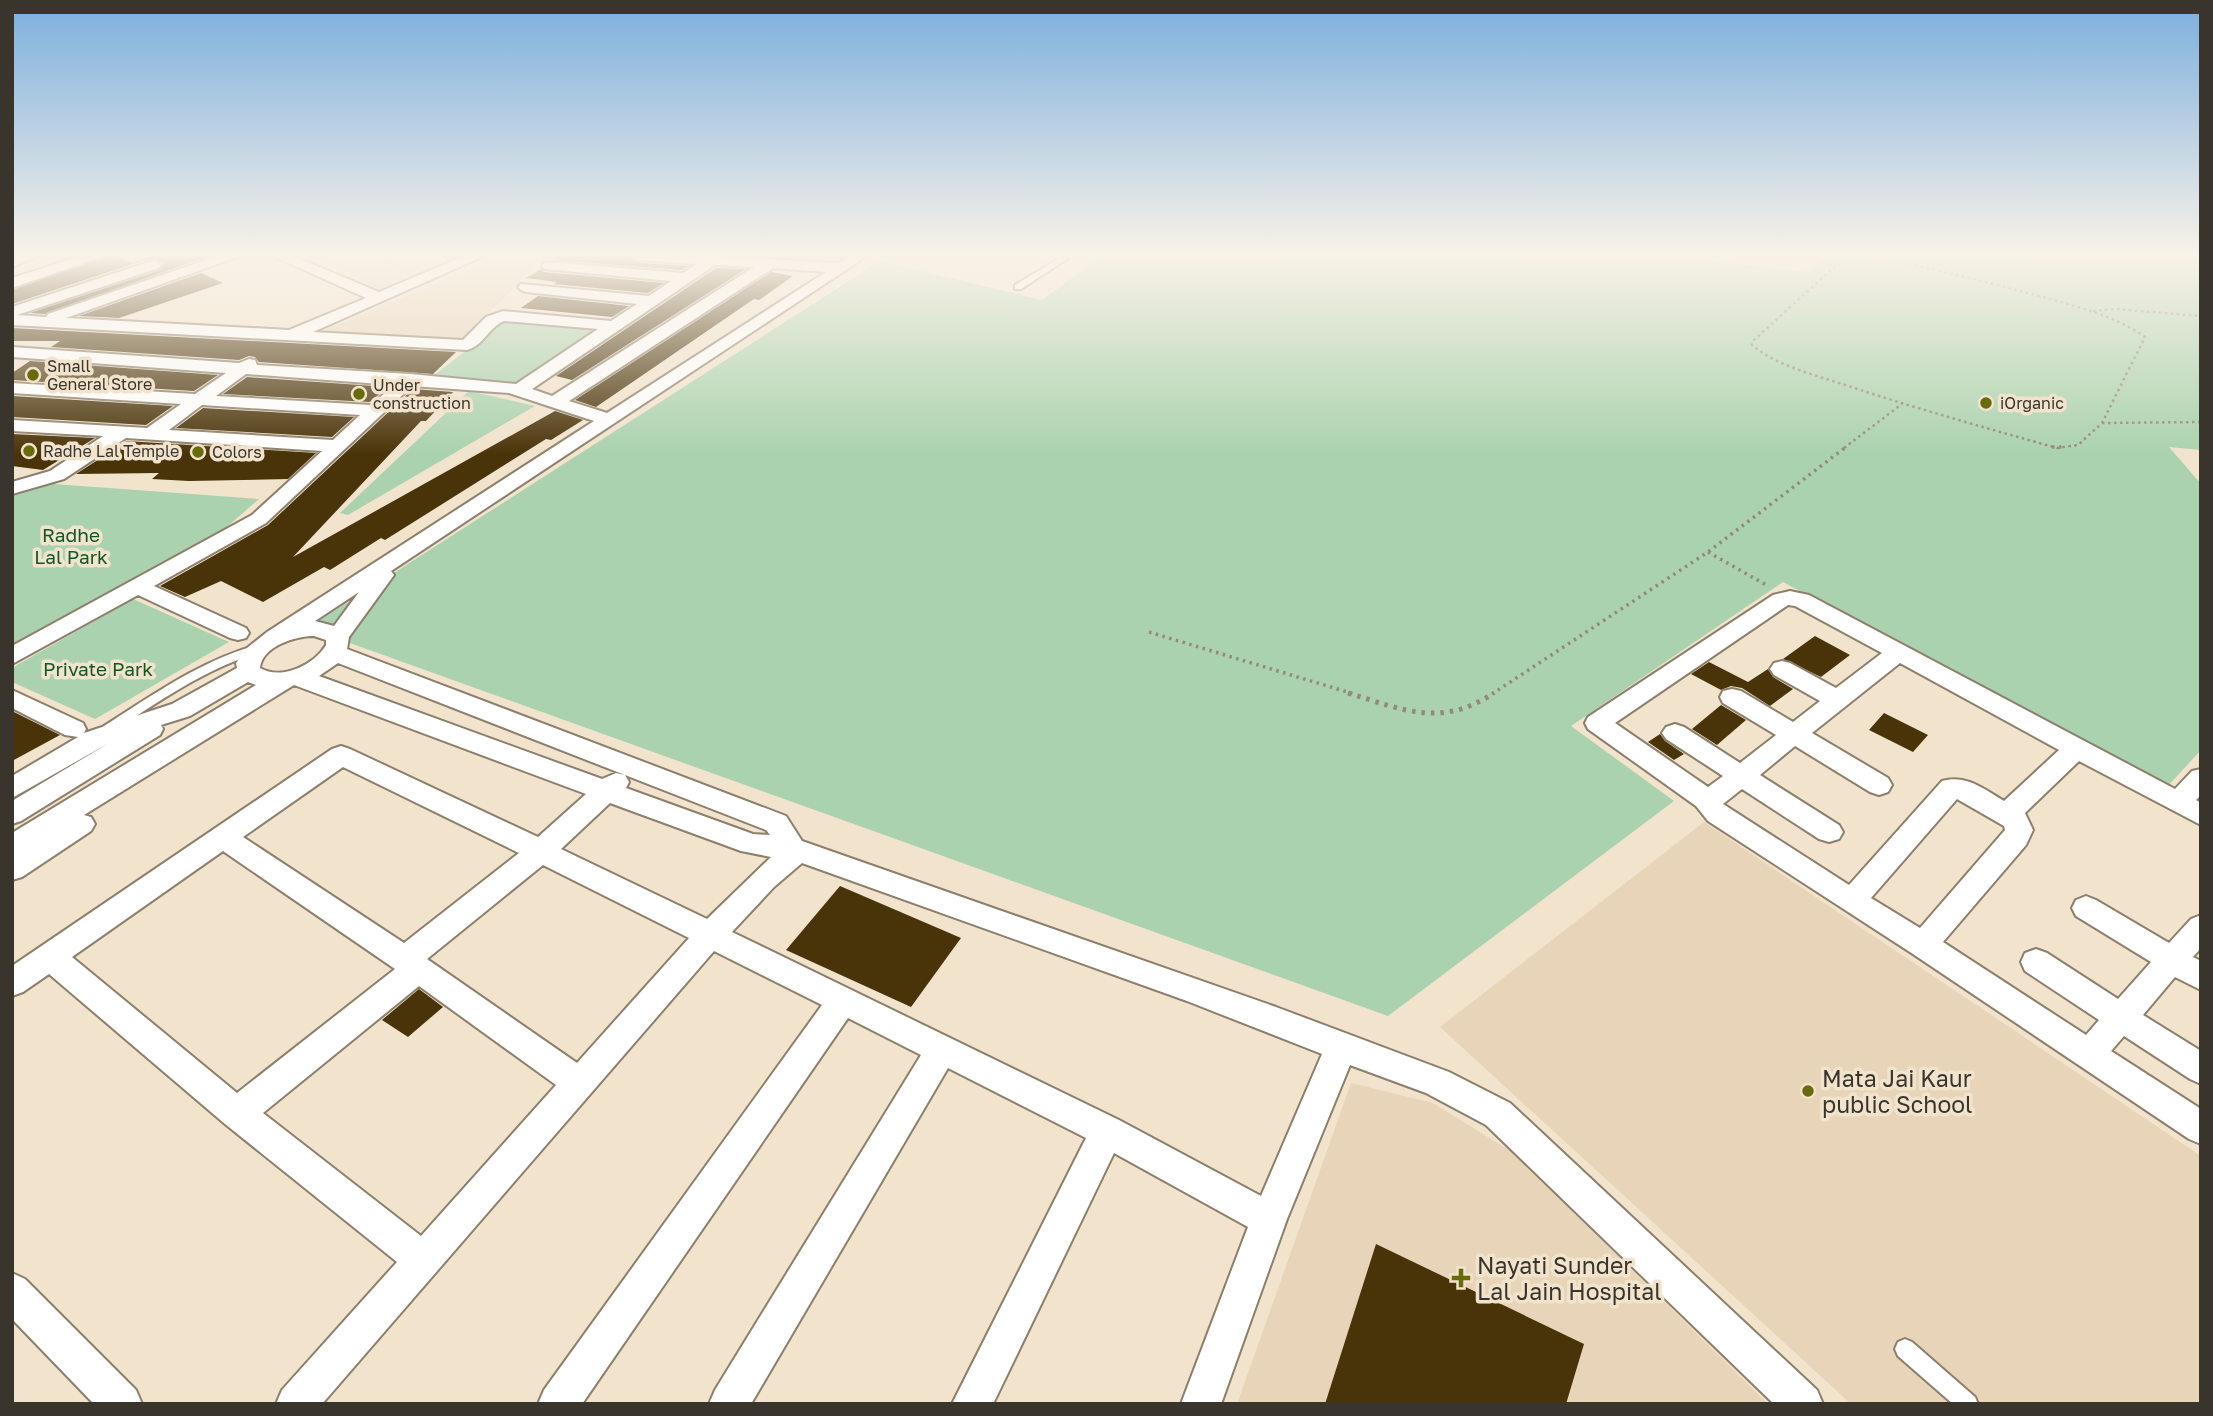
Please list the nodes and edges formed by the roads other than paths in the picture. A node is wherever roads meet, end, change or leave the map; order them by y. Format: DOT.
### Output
graph roads {
  1 [pos="41,322"];
  2 [pos="320,322"];
  3 [pos="490,322"];
  4 [pos="570,322"];
  5 [pos="619,322"];
  6 [pos="679,322"];
  7 [pos="757,322"];
  8 [pos="613,326"];
  9 [pos="288,336"];
  10 [pos="12,352"];
  11 [pos="245,367"];
  12 [pos="410,379"];
  13 [pos="12,388"];
  14 [pos="520,389"];
  15 [pos="197,400"];
  16 [pos="555,401"];
  17 [pos="376,411"];
  18 [pos="607,419"];
  19 [pos="12,425"];
  20 [pos="122,432"];
  21 [pos="152,433"];
  22 [pos="337,446"];
  23 [pos="12,488"];
  24 [pos="392,563"];
  25 [pos="138,587"];
  26 [pos="238,633"];
  27 [pos="336,645"];
  28 [pos="261,652"];
  29 [pos="1897,653"];
  30 [pos="12,656"];
  31 [pos="1782,669"];
  32 [pos="289,678"];
  33 [pos="1732,697"];
  34 [pos="1838,700"];
  35 [pos="17,706"];
  36 [pos="181,710"];
  37 [pos="198,732"];
  38 [pos="1675,733"];
  39 [pos="1795,733"];
  40 [pos="83,734"];
  41 [pos="2076,748"];
  42 [pos="634,769"];
  43 [pos="1741,775"];
  44 [pos="2201,778"];
  45 [pos="1879,785"];
  46 [pos="12,789"];
  47 [pos="606,790"];
  48 [pos="1709,801"];
  49 [pos="2189,809"];
  50 [pos="12,814"];
  51 [pos="2006,815"];
  52 [pos="1829,832"];
  53 [pos="223,837"];
  54 [pos="12,847"];
  55 [pos="795,849"];
  56 [pos="541,851"];
  57 [pos="12,869"];
  58 [pos="1852,901"];
  59 [pos="2086,908"];
  60 [pos="2201,927"];
  61 [pos="709,936"];
  62 [pos="1923,945"];
  63 [pos="50,957"];
  64 [pos="2172,960"];
  65 [pos="2036,962"];
  66 [pos="412,964"];
  67 [pos="2201,977"];
  68 [pos="12,983"];
  69 [pos="842,1001"];
  70 [pos="2121,1018"];
  71 [pos="1341,1047"];
  72 [pos="942,1050"];
  73 [pos="2089,1054"];
  74 [pos="2201,1069"];
  75 [pos="579,1083"];
  76 [pos="237,1112"];
  77 [pos="2201,1128"];
  78 [pos="1107,1131"];
  79 [pos="1269,1219"];
  80 [pos="423,1260"];
  81 [pos="12,1292"];
  82 [pos="1905,1349"];
  83 [pos="122,1404"];
  84 [pos="296,1404"];
  85 [pos="558,1404"];
  86 [pos="729,1404"];
  87 [pos="972,1404"];
  88 [pos="1201,1404"];
  89 [pos="1803,1404"];
  90 [pos="1968,1404"];
  1 -- 9 [label="street"];
  2 -- 9 [label="street"];
  3 -- 9 [label="street"];
  4 -- 8 [label="street"];
  5 -- 8 [label="street"];
  6 -- 16 [label="street"];
  7 -- 18 [label="street"];
  8 -- 14 [label="street"];
  9 -- 11 [label="street"];
  10 -- 11 [label="street"];
  11 -- 12 [label="street"];
  11 -- 15 [label="street"];
  12 -- 14 [label="street"];
  12 -- 17 [label="street"];
  13 -- 15 [label="street"];
  14 -- 16 [label="street"];
  15 -- 17 [label="street"];
  15 -- 21 [label="street"];
  16 -- 18 [label="street"];
  17 -- 22 [label="street"];
  18 -- 24 [label="street"];
  19 -- 20 [label="street"];
  20 -- 21 [label="street"];
  20 -- 23 [label="street"];
  21 -- 22 [label="street"];
  22 -- 25 [label="street"];
  24 -- 27 [label="street"];
  24 -- 28 [label="street"];
  25 -- 26 [label="street"];
  25 -- 30 [label="street"];
  27 -- 28 [label="street"];
  27 -- 32 [label="street"];
  27 -- 42 [label="street"];
  28 -- 32 [label="street"];
  28 -- 36 [label="street"];
  28 -- 40 [label="lane"];
  29 -- 34 [label="street"];
  29 -- 41 [label="street"];
  29 -- 48 [label="street"];
  31 -- 34 [label="street"];
  32 -- 37 [label="street"];
  32 -- 47 [label="street"];
  33 -- 39 [label="street"];
  34 -- 39 [label="street"];
  35 -- 40 [label="street"];
  36 -- 40 [label="street"];
  36 -- 50 [label="street"];
  37 -- 54 [label="street"];
  37 -- 57 [label="street"];
  38 -- 43 [label="street"];
  39 -- 43 [label="street"];
  39 -- 45 [label="street"];
  40 -- 46 [label="street"];
  41 -- 49 [label="street"];
  41 -- 51 [label="street"];
  42 -- 47 [label="street"];
  42 -- 55 [label="street"];
  43 -- 48 [label="street"];
  43 -- 52 [label="street"];
  44 -- 49 [label="street"];
  47 -- 55 [label="street"];
  47 -- 56 [label="street"];
  48 -- 58 [label="street"];
  51 -- 58 [label="street"];
  51 -- 62 [label="street"];
  53 -- 56 [label="street"];
  53 -- 63 [label="street"];
  53 -- 66 [label="street"];
  55 -- 61 [label="street"];
  55 -- 71 [label="street"];
  56 -- 61 [label="street"];
  56 -- 66 [label="street"];
  58 -- 62 [label="street"];
  59 -- 64 [label="street"];
  60 -- 64 [label="street"];
  61 -- 69 [label="street"];
  61 -- 75 [label="street"];
  62 -- 73 [label="street"];
  63 -- 68 [label="street"];
  63 -- 76 [label="street"];
  64 -- 67 [label="street"];
  64 -- 70 [label="street"];
  65 -- 70 [label="street"];
  66 -- 75 [label="street"];
  66 -- 76 [label="street"];
  69 -- 72 [label="street"];
  69 -- 85 [label="street"];
  70 -- 73 [label="street"];
  70 -- 74 [label="street"];
  71 -- 79 [label="street"];
  71 -- 89 [label="street"];
  72 -- 78 [label="street"];
  72 -- 86 [label="street"];
  73 -- 77 [label="street"];
  75 -- 80 [label="street"];
  76 -- 80 [label="street"];
  78 -- 79 [label="street"];
  78 -- 87 [label="street"];
  79 -- 88 [label="street"];
  80 -- 84 [label="street"];
  81 -- 83 [label="street"];
  82 -- 90 [label="lane"];
}
